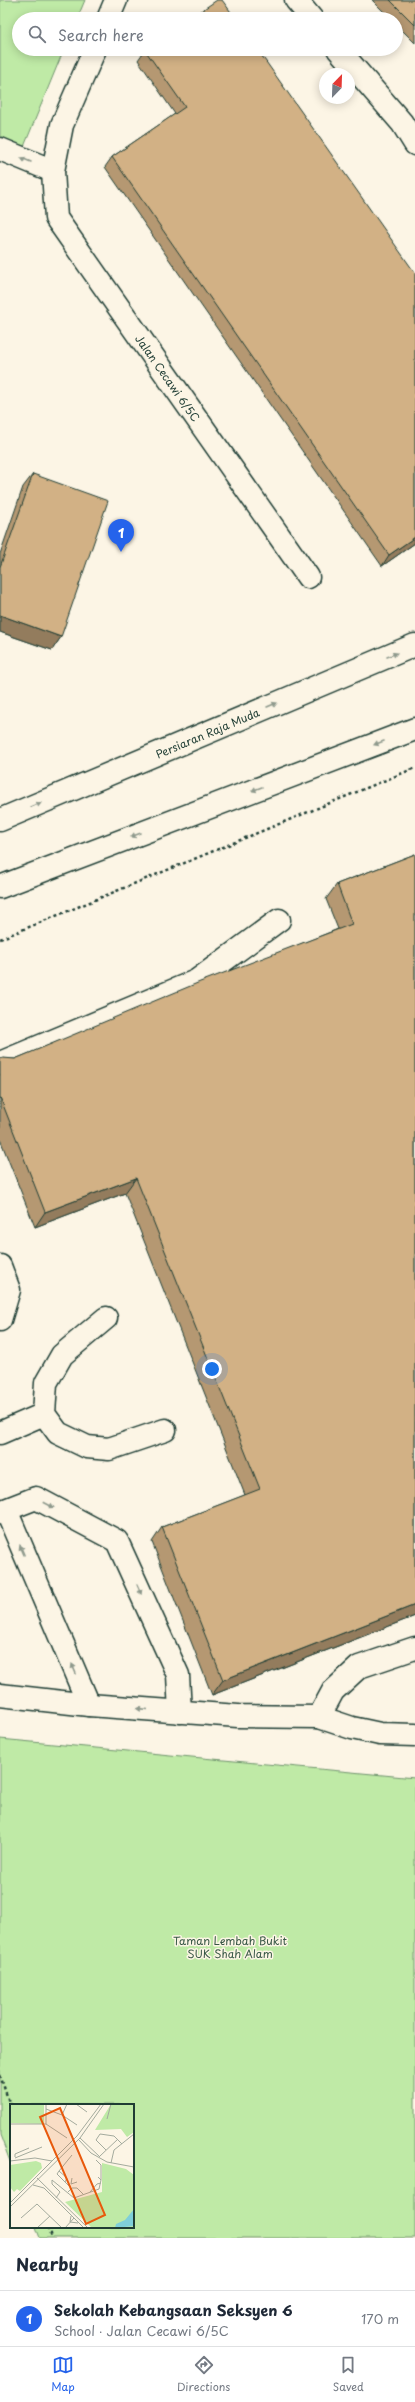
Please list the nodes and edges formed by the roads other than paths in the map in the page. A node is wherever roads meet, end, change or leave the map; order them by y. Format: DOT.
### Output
graph roads {
  1 [pos="116,0"];
  2 [pos="296,0"];
  3 [pos="111,12"];
  4 [pos="306,12"];
  5 [pos="92,56"];
  6 [pos="345,56"];
  7 [pos="408,117"];
  8 [pos="415,144"];
  9 [pos="0,149"];
  10 [pos="53,171"];
  11 [pos="308,577"];
  12 [pos="415,645"];
  13 [pos="415,729"];
  14 [pos="0,820"];
  15 [pos="0,887"];
  16 [pos="279,920"];
  17 [pos="0,1063"];
  18 [pos="0,1266"];
  19 [pos="106,1318"];
  20 [pos="0,1320"];
  21 [pos="44,1414"];
  22 [pos="165,1430"];
  23 [pos="0,1433"];
  24 [pos="3,1511"];
  25 [pos="415,1648"];
  26 [pos="0,1695"];
  27 [pos="89,1705"];
  28 [pos="180,1712"];
  29 [pos="319,1717"];
  30 [pos="415,1735"];
  1 -- 3 [label="main road"];
  2 -- 4 [label="main road"];
  5 -- 10 [label="main road, Jalan Cecawi 6/5C"];
  6 -- 7 [label="main road"];
  7 -- 8 [label="main road"];
  10 -- 9 [label="main road, one-way"];
  10 -- 11 [label="main road, Jalan Cecawi 6/5C"];
  14 -- 12 [label="main road, Persiaran Raja Muda, one-way"];
  13 -- 15 [label="main road, one-way"];
  16 -- 17 [label="main road"];
  18 -- 20 [label="main road"];
  19 -- 21 [label="main road"];
  21 -- 22 [label="main road"];
  21 -- 23 [label="main road"];
  27 -- 24 [label="main road, one-way"];
  24 -- 28 [label="main road, one-way"];
  25 -- 29 [label="main road"];
  26 -- 27 [label="main road"];
  28 -- 27 [label="main road, one-way"];
  28 -- 29 [label="main road"];
  29 -- 30 [label="main road"];
}
